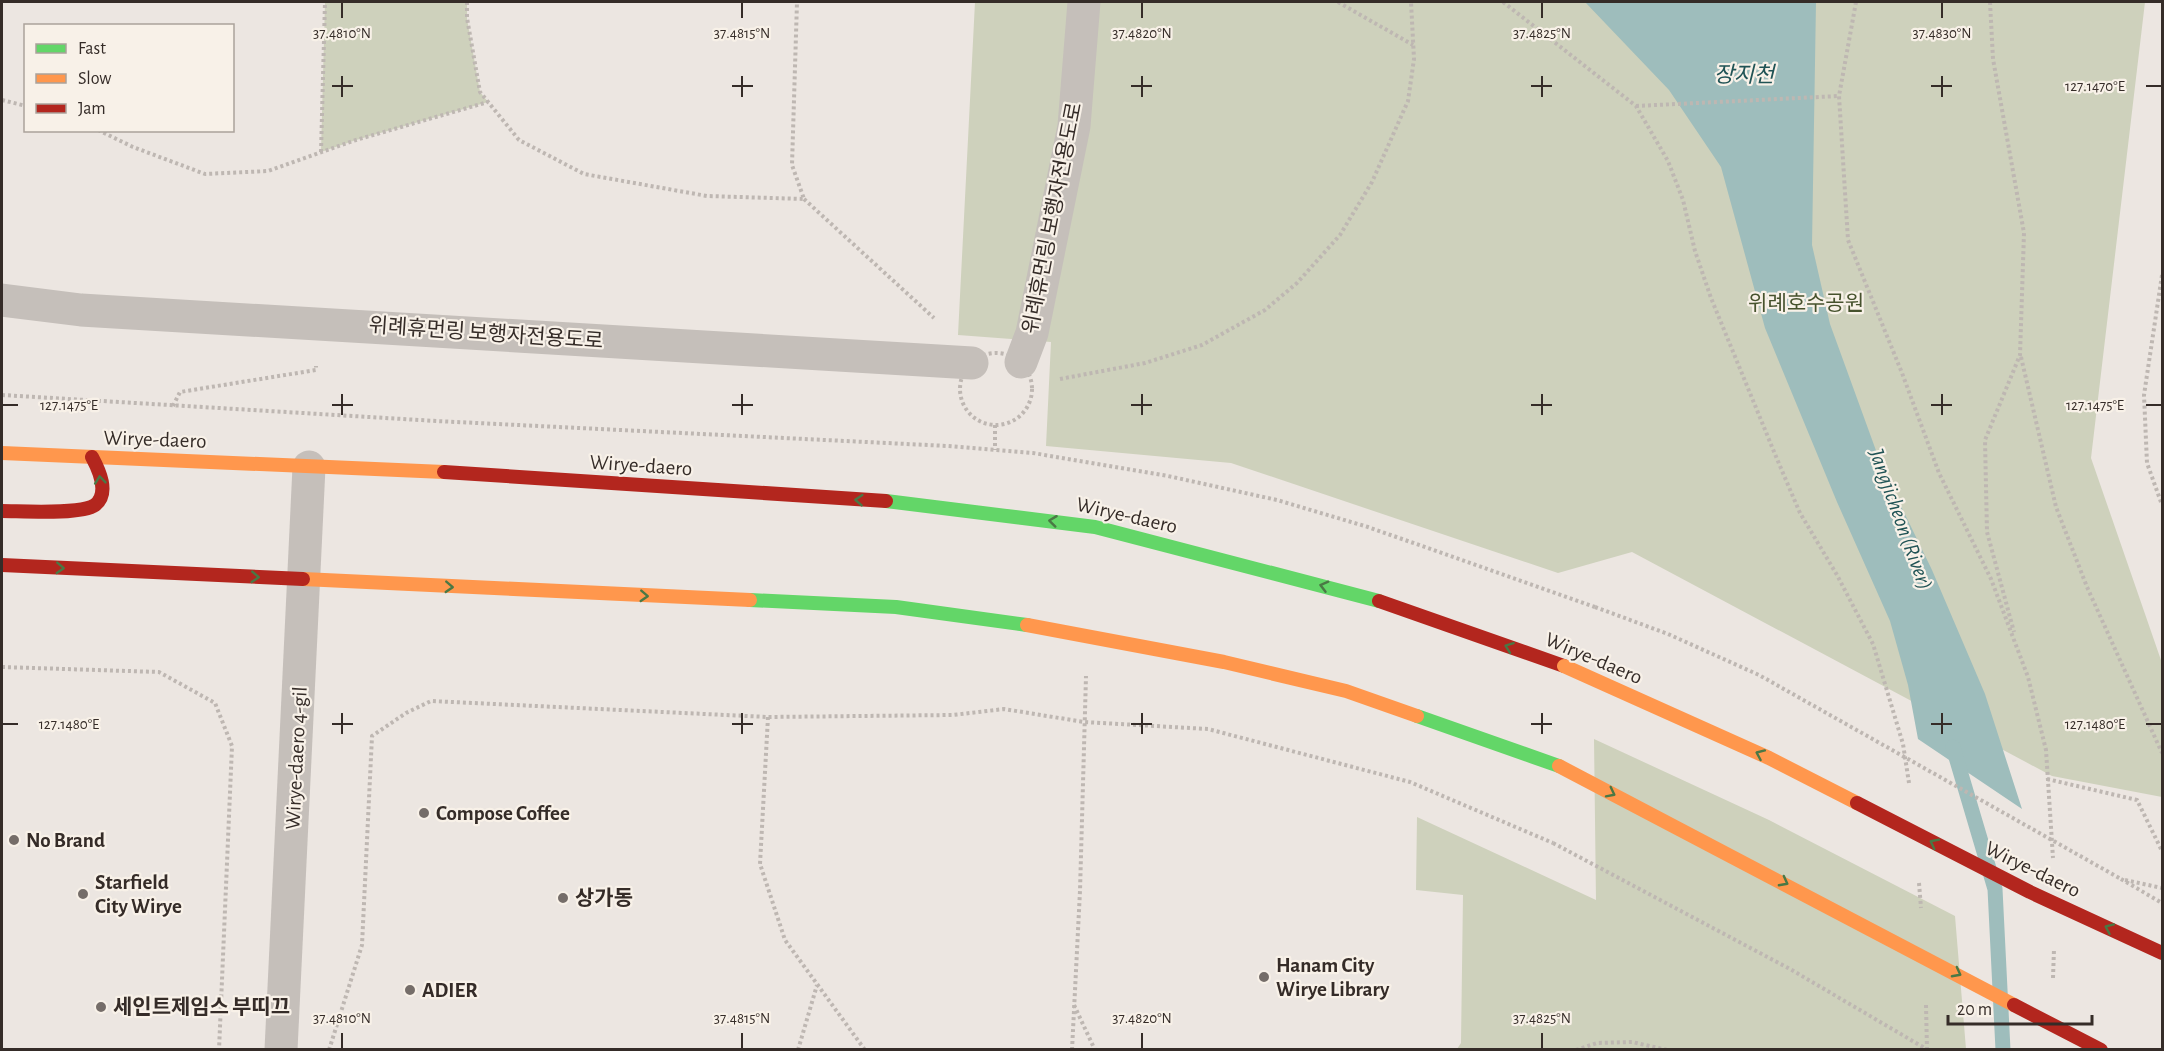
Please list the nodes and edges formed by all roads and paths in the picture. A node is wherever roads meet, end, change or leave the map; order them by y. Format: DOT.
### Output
graph roads {
  1 [pos="325,2"];
  2 [pos="467,2"];
  3 [pos="797,2"];
  4 [pos="1084,2"];
  5 [pos="1338,2"];
  6 [pos="1411,2"];
  7 [pos="1503,2"];
  8 [pos="1856,2"];
  9 [pos="1990,2"];
  10 [pos="1413,45"];
  11 [pos="1839,96"];
  12 [pos="2,100"];
  13 [pos="488,102"];
  14 [pos="24,106"];
  15 [pos="1635,106"];
  16 [pos="102,132"];
  17 [pos="321,152"];
  18 [pos="804,199"];
  19 [pos="2163,275"];
  20 [pos="2,300"];
  21 [pos="322,323"];
  22 [pos="941,324"];
  23 [pos="2020,355"];
  24 [pos="1021,362"];
  25 [pos="972,363"];
  26 [pos="1055,380"];
  27 [pos="2,395"];
  28 [pos="172,406"];
  29 [pos="995,425"];
  30 [pos="995,450"];
  31 [pos="2,453"];
  32 [pos="92,457"];
  33 [pos="309,467"];
  34 [pos="2163,505"];
  35 [pos="2,511"];
  36 [pos="2,565"];
  37 [pos="304,579"];
  38 [pos="1088,634"];
  39 [pos="1873,644"];
  40 [pos="2019,653"];
  41 [pos="2,667"];
  42 [pos="768,717"];
  43 [pos="1084,722"];
  44 [pos="2163,753"];
  45 [pos="2048,779"];
  46 [pos="2163,851"];
  47 [pos="2053,859"];
  48 [pos="2121,879"];
  49 [pos="2163,888"];
  50 [pos="2163,903"];
  51 [pos="2054,938"];
  52 [pos="2163,953"];
  53 [pos="2053,983"];
  54 [pos="817,985"];
  55 [pos="1074,1004"];
  56 [pos="219,1050"];
  57 [pos="281,1050"];
  58 [pos="329,1050"];
  59 [pos="798,1050"];
  60 [pos="865,1050"];
  61 [pos="1072,1050"];
  62 [pos="1095,1050"];
  63 [pos="1576,1050"];
  64 [pos="1667,1050"];
  65 [pos="1928,1050"];
  66 [pos="2101,1050"];
  1 -- 17 [label="path"];
  2 -- 13 [label="path"];
  3 -- 18 [label="path"];
  4 -- 24 [label="street, 위례휴먼링 보행자전용도로"];
  5 -- 10 [label="path"];
  6 -- 10 [label="path"];
  7 -- 15 [label="path"];
  8 -- 11 [label="path"];
  9 -- 23 [label="path"];
  10 -- 26 [label="path"];
  11 -- 15 [label="path"];
  11 -- 40 [label="path"];
  12 -- 14 [label="path"];
  13 -- 17 [label="path"];
  13 -- 18 [label="path"];
  15 -- 39 [label="path"];
  16 -- 17 [label="path"];
  18 -- 22 [label="path"];
  19 -- 34 [label="path"];
  20 -- 21 [label="street, 위례휴먼링 보행자전용도로"];
  21 -- 25 [label="street, 위례휴먼링 보행자전용도로"];
  21 -- 28 [label="path"];
  23 -- 40 [label="path"];
  23 -- 44 [label="path"];
  27 -- 28 [label="path"];
  28 -- 30 [label="path"];
  29 -- 30 [label="path"];
  30 -- 48 [label="path, bridge"];
  31 -- 32 [label="main road, Wirye-daero"];
  32 -- 33 [label="main road, Wirye-daero"];
  35 -- 32 [label="main road, one-way"];
  33 -- 37 [label="street, Wirye-daero 4-gil"];
  52 -- 33 [label="main road, Wirye-daero, one-way, bridge"];
  36 -- 37 [label="main road, one-way"];
  37 -- 38 [label="main road, one-way"];
  37 -- 57 [label="street, Wirye-daero 4-gil"];
  38 -- 43 [label="path"];
  38 -- 66 [label="main road, one-way, bridge"];
  40 -- 45 [label="path"];
  41 -- 56 [label="path"];
  42 -- 43 [label="path"];
  42 -- 54 [label="path"];
  42 -- 58 [label="path"];
  43 -- 55 [label="path"];
  43 -- 65 [label="path, bridge"];
  45 -- 46 [label="path"];
  45 -- 47 [label="path"];
  48 -- 49 [label="path"];
  48 -- 50 [label="path"];
  51 -- 53 [label="path"];
  54 -- 59 [label="path"];
  54 -- 60 [label="path"];
  55 -- 61 [label="path"];
  55 -- 62 [label="path"];
  63 -- 64 [label="path"];
}
